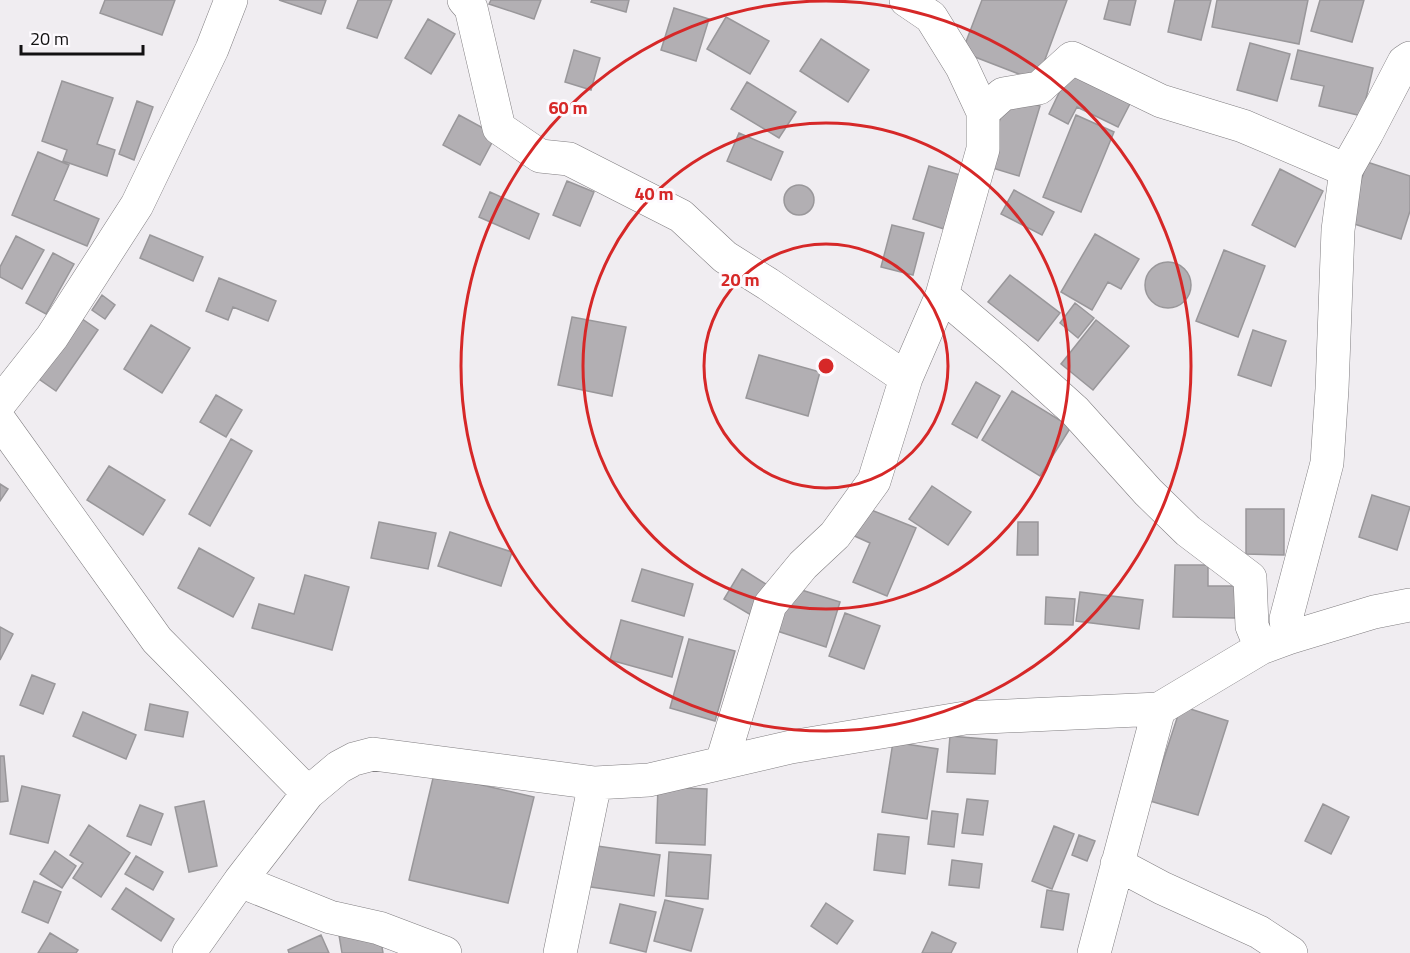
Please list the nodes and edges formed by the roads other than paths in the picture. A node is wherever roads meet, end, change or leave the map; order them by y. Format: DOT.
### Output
graph roads {
  1 [pos="231,0"];
  2 [pos="464,0"];
  3 [pos="906,0"];
  4 [pos="1410,58"];
  5 [pos="983,112"];
  6 [pos="1346,170"];
  7 [pos="942,295"];
  8 [pos="906,378"];
  9 [pos="0,404"];
  10 [pos="0,421"];
  11 [pos="1410,606"];
  12 [pos="1274,643"];
  13 [pos="1159,709"];
  14 [pos="722,762"];
  15 [pos="595,783"];
  16 [pos="308,793"];
  17 [pos="1118,864"];
  18 [pos="240,881"];
  19 [pos="189,953"];
  20 [pos="446,953"];
  21 [pos="560,953"];
  22 [pos="1094,953"];
  23 [pos="1291,953"];
  1 -- 9 [label="street"];
  2 -- 8 [label="street"];
  3 -- 5 [label="street"];
  4 -- 6 [label="street"];
  5 -- 6 [label="street"];
  5 -- 7 [label="street"];
  6 -- 12 [label="street"];
  7 -- 8 [label="street"];
  7 -- 12 [label="street"];
  8 -- 14 [label="street"];
  10 -- 16 [label="street"];
  11 -- 12 [label="street"];
  12 -- 13 [label="street"];
  13 -- 14 [label="street"];
  13 -- 17 [label="street"];
  14 -- 15 [label="street"];
  15 -- 16 [label="street"];
  15 -- 21 [label="street"];
  16 -- 18 [label="street"];
  17 -- 22 [label="street"];
  17 -- 23 [label="street"];
  18 -- 19 [label="street"];
  18 -- 20 [label="street"];
}
